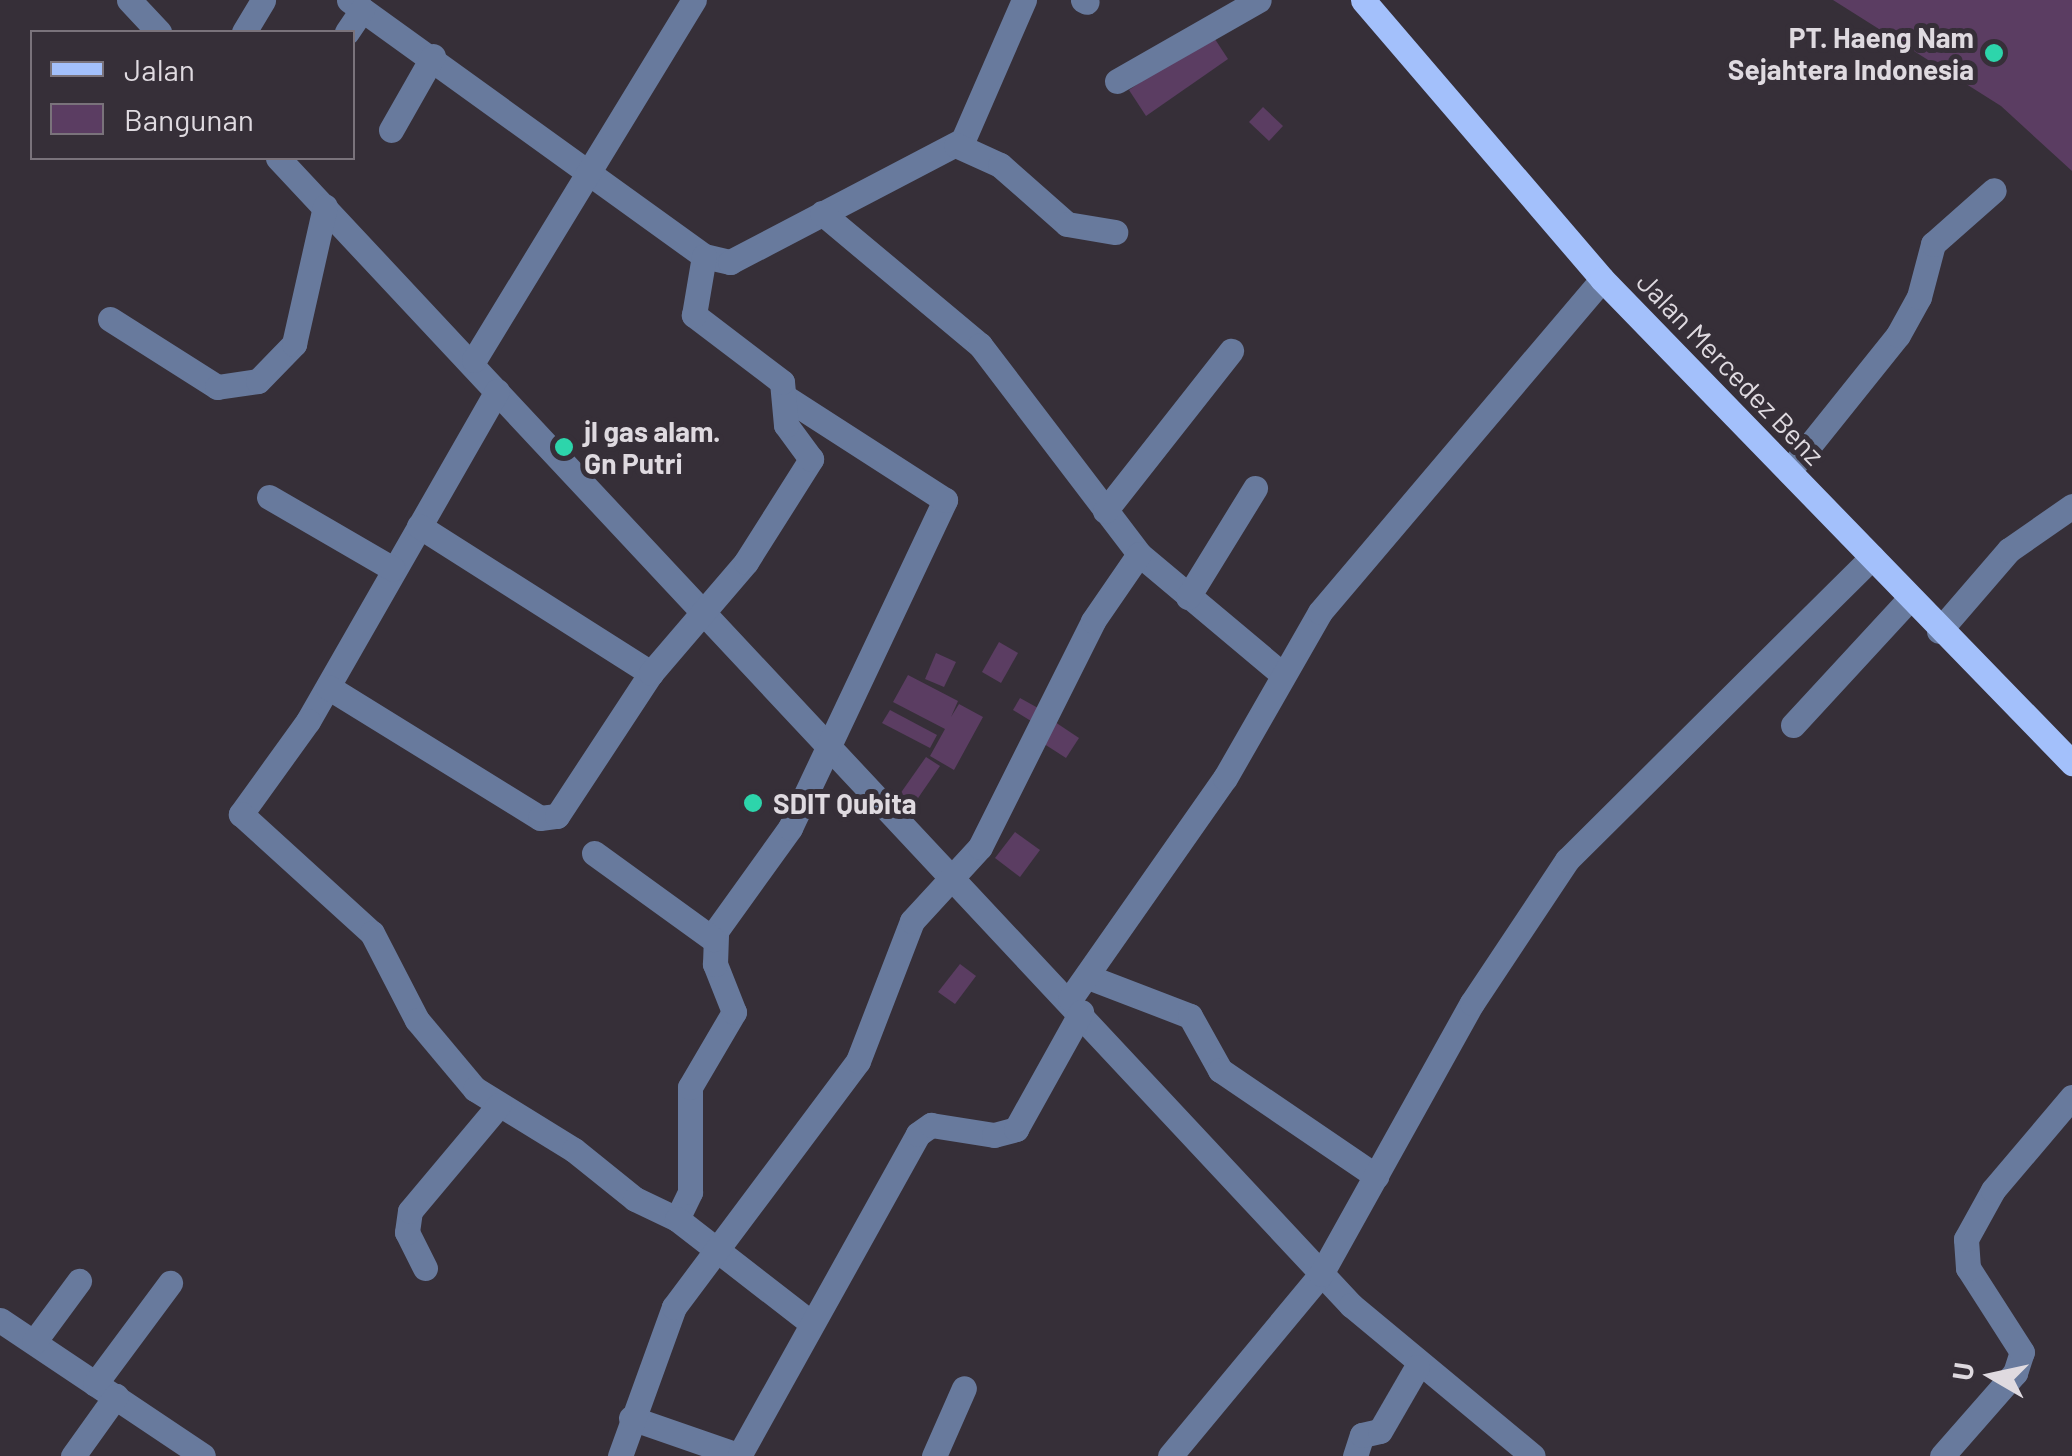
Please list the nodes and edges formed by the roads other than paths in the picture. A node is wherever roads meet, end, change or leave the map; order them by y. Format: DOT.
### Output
graph roads {
  1 [pos="130,0"];
  2 [pos="263,0"];
  3 [pos="1024,0"];
  4 [pos="1258,0"];
  5 [pos="1363,0"];
  6 [pos="689,2"];
  7 [pos="356,5"];
  8 [pos="157,30"];
  9 [pos="245,30"];
  10 [pos="348,30"];
  11 [pos="432,56"];
  12 [pos="1117,82"];
  13 [pos="391,130"];
  14 [pos="956,145"];
  15 [pos="280,160"];
  16 [pos="585,170"];
  17 [pos="1994,190"];
  18 [pos="325,206"];
  19 [pos="822,213"];
  20 [pos="1115,232"];
  21 [pos="704,256"];
  22 [pos="1602,279"];
  23 [pos="110,319"];
  24 [pos="1232,351"];
  25 [pos="474,360"];
  26 [pos="497,392"];
  27 [pos="787,398"];
  28 [pos="1789,471"];
  29 [pos="1255,488"];
  30 [pos="269,497"];
  31 [pos="2072,506"];
  32 [pos="1105,510"];
  33 [pos="419,526"];
  34 [pos="1139,554"];
  35 [pos="1872,557"];
  36 [pos="393,570"];
  37 [pos="1188,596"];
  38 [pos="1910,598"];
  39 [pos="704,612"];
  40 [pos="1939,631"];
  41 [pos="651,672"];
  42 [pos="1282,674"];
  43 [pos="328,687"];
  44 [pos="1793,725"];
  45 [pos="826,748"];
  46 [pos="2072,763"];
  47 [pos="594,853"];
  48 [pos="954,877"];
  49 [pos="713,939"];
  50 [pos="1090,978"];
  51 [pos="1076,1005"];
  52 [pos="2072,1097"];
  53 [pos="500,1104"];
  54 [pos="1376,1176"];
  55 [pos="677,1219"];
  56 [pos="711,1249"];
  57 [pos="426,1268"];
  58 [pos="1321,1274"];
  59 [pos="78,1281"];
  60 [pos="170,1283"];
  61 [pos="0,1320"];
  62 [pos="812,1323"];
  63 [pos="34,1342"];
  64 [pos="1417,1368"];
  65 [pos="964,1388"];
  66 [pos="106,1390"];
  67 [pos="631,1418"];
  68 [pos="740,1455"];
  69 [pos="73,1456"];
  70 [pos="203,1456"];
  71 [pos="620,1456"];
  72 [pos="934,1456"];
  73 [pos="1170,1456"];
  74 [pos="1355,1456"];
  75 [pos="1533,1456"];
  76 [pos="1942,1456"];
  1 -- 8 [label="street"];
  2 -- 9 [label="street"];
  3 -- 14 [label="street"];
  4 -- 12 [label="street"];
  5 -- 22 [label="main road, Jalan Mercedez Benz"];
  6 -- 16 [label="street"];
  7 -- 10 [label="street"];
  7 -- 11 [label="street"];
  11 -- 13 [label="street"];
  11 -- 16 [label="street"];
  14 -- 19 [label="street"];
  14 -- 20 [label="street"];
  15 -- 18 [label="street"];
  16 -- 21 [label="street"];
  16 -- 25 [label="street"];
  17 -- 28 [label="street"];
  18 -- 23 [label="street"];
  18 -- 25 [label="street"];
  19 -- 21 [label="street"];
  19 -- 32 [label="street"];
  21 -- 27 [label="street"];
  22 -- 28 [label="main road, Jalan Mercedez Benz"];
  22 -- 42 [label="street"];
  24 -- 32 [label="street"];
  25 -- 26 [label="street"];
  26 -- 33 [label="street"];
  26 -- 39 [label="street"];
  27 -- 39 [label="street"];
  27 -- 45 [label="street"];
  28 -- 35 [label="main road, Jalan Mercedez Benz"];
  29 -- 37 [label="street"];
  30 -- 36 [label="street"];
  31 -- 40 [label="street"];
  32 -- 34 [label="street"];
  33 -- 36 [label="street"];
  33 -- 41 [label="street"];
  34 -- 37 [label="street"];
  34 -- 48 [label="street"];
  35 -- 38 [label="main road, Jalan Mercedez Benz"];
  35 -- 54 [label="street"];
  36 -- 43 [label="street"];
  37 -- 42 [label="street"];
  38 -- 40 [label="main road, Jalan Mercedez Benz"];
  38 -- 44 [label="street"];
  39 -- 41 [label="street"];
  39 -- 45 [label="street"];
  40 -- 46 [label="main road, Jalan Mercedez Benz"];
  41 -- 43 [label="street"];
  42 -- 50 [label="street"];
  43 -- 53 [label="street"];
  45 -- 48 [label="street"];
  45 -- 49 [label="street"];
  47 -- 49 [label="street"];
  48 -- 51 [label="street"];
  48 -- 56 [label="street"];
  49 -- 55 [label="street"];
  50 -- 51 [label="street"];
  50 -- 54 [label="street"];
  51 -- 58 [label="street"];
  51 -- 62 [label="street"];
  52 -- 76 [label="street"];
  53 -- 55 [label="street"];
  53 -- 57 [label="street"];
  54 -- 58 [label="street"];
  55 -- 56 [label="street"];
  56 -- 62 [label="street"];
  56 -- 67 [label="street"];
  58 -- 64 [label="street"];
  58 -- 73 [label="street"];
  59 -- 63 [label="street"];
  60 -- 66 [label="street"];
  61 -- 63 [label="street"];
  62 -- 68 [label="street"];
  63 -- 66 [label="street"];
  64 -- 74 [label="street"];
  64 -- 75 [label="street"];
  65 -- 72 [label="street"];
  66 -- 69 [label="street"];
  66 -- 70 [label="street"];
  67 -- 68 [label="street"];
  67 -- 71 [label="street"];
}
